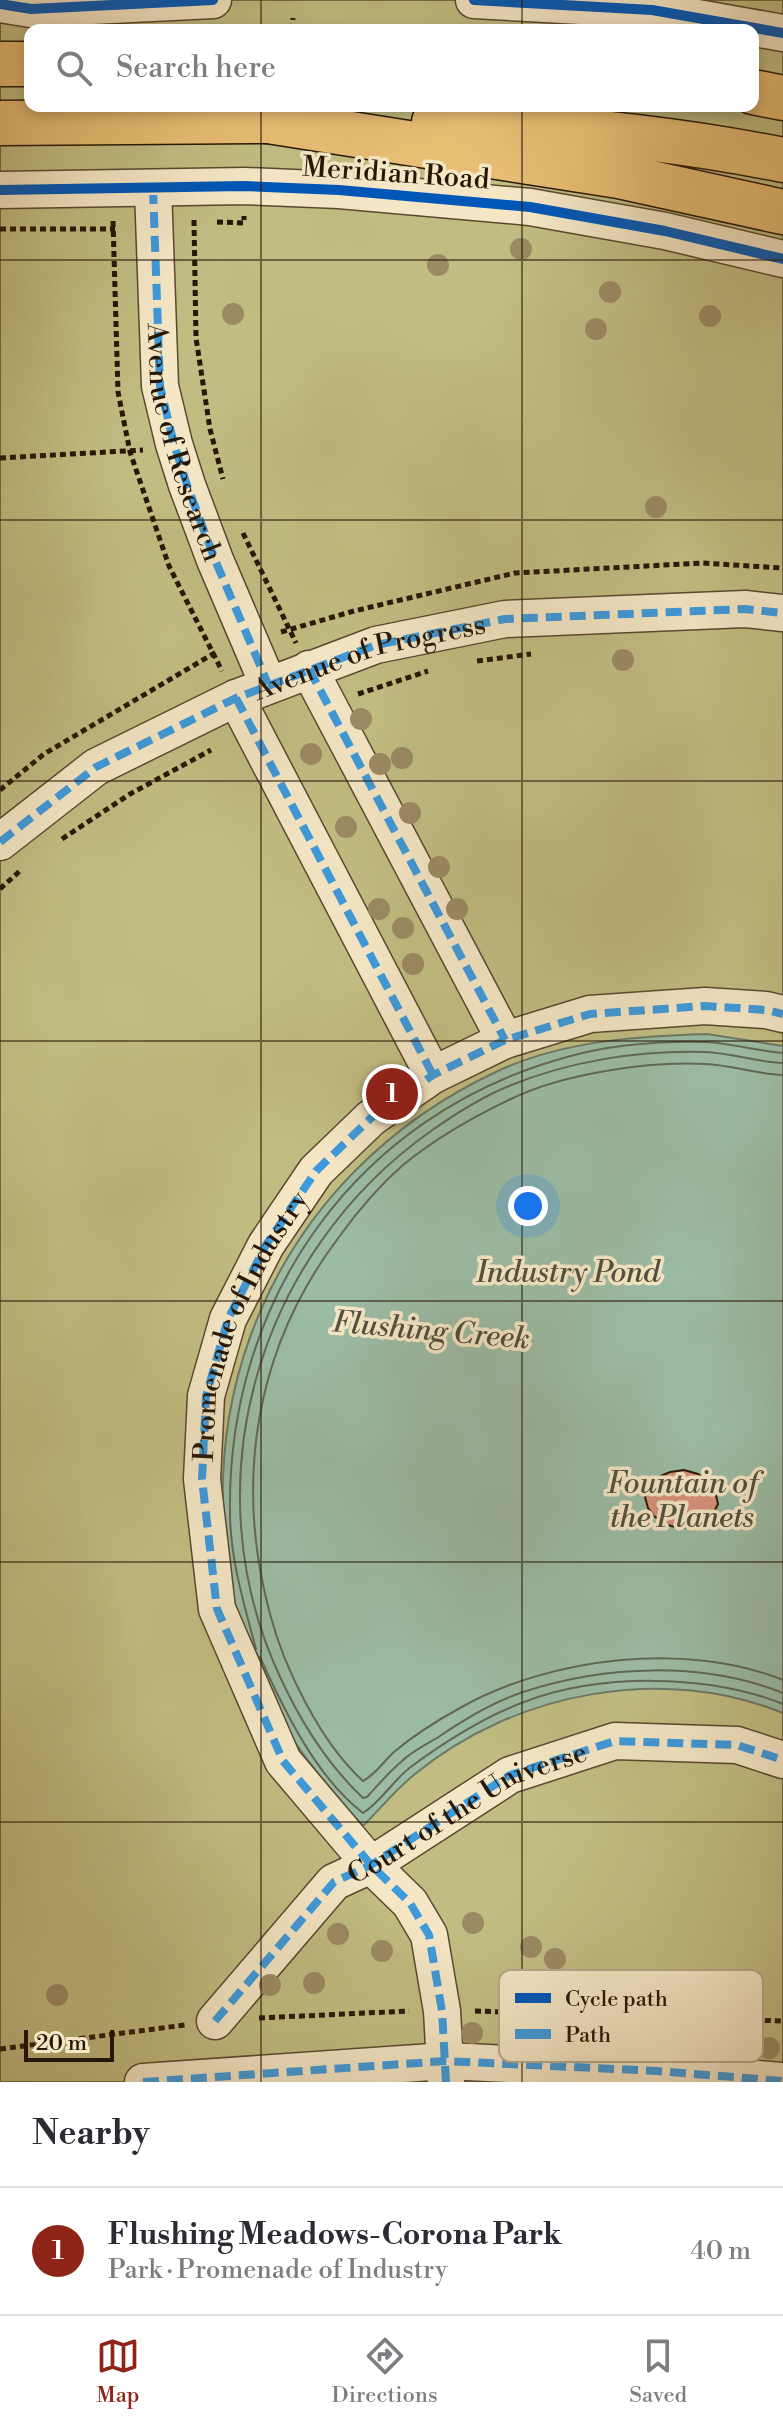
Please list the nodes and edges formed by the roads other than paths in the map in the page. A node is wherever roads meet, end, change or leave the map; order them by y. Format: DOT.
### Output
graph roads {
  1 [pos="213,0"];
  2 [pos="474,0"];
  3 [pos="0,4"];
  4 [pos="732,24"];
  5 [pos="759,29"];
  6 [pos="783,33"];
  7 [pos="0,64"];
  8 [pos="24,64"];
  9 [pos="759,93"];
  10 [pos="783,98"];
  11 [pos="268,121"];
  12 [pos="0,123"];
  13 [pos="783,160"];
  14 [pos="153,188"];
  15 [pos="0,190"];
  16 [pos="783,212"];
  17 [pos="783,259"];
  18 [pos="783,613"];
  19 [pos="309,669"];
  20 [pos="252,703"];
  21 [pos="0,842"];
  22 [pos="783,1014"];
  23 [pos="505,1040"];
  24 [pos="433,1075"];
  25 [pos="783,1760"];
  26 [pos="371,1865"];
  27 [pos="215,2021"];
  28 [pos="446,2071"];
  29 [pos="783,2081"];
  30 [pos="143,2082"];
  1 -- 3 [label="street"];
  2 -- 4 [label="street"];
  5 -- 6 [label="street"];
  7 -- 8 [label="highway"];
  9 -- 10 [label="highway"];
  11 -- 12 [label="highway, bridge"];
  11 -- 13 [label="highway"];
  11 -- 16 [label="highway"];
  14 -- 15 [label="street, Meridian Road"];
  14 -- 17 [label="street, Meridian Road"];
  14 -- 20 [label="street, Avenue of Research"];
  18 -- 19 [label="street, Avenue of Progress"];
  19 -- 20 [label="street, Avenue of Progress"];
  19 -- 23 [label="street"];
  20 -- 21 [label="street, Avenue of Progress"];
  20 -- 24 [label="street, Avenue of Research"];
  22 -- 23 [label="street, Promenade of Industry"];
  23 -- 24 [label="street, Promenade of Industry"];
  24 -- 26 [label="street, Promenade of Industry"];
  25 -- 26 [label="street, Court of the Universe"];
  26 -- 27 [label="street, Court of the Universe"];
  26 -- 28 [label="street, Promenade of Industry"];
  28 -- 29 [label="street"];
  28 -- 30 [label="street"];
}
